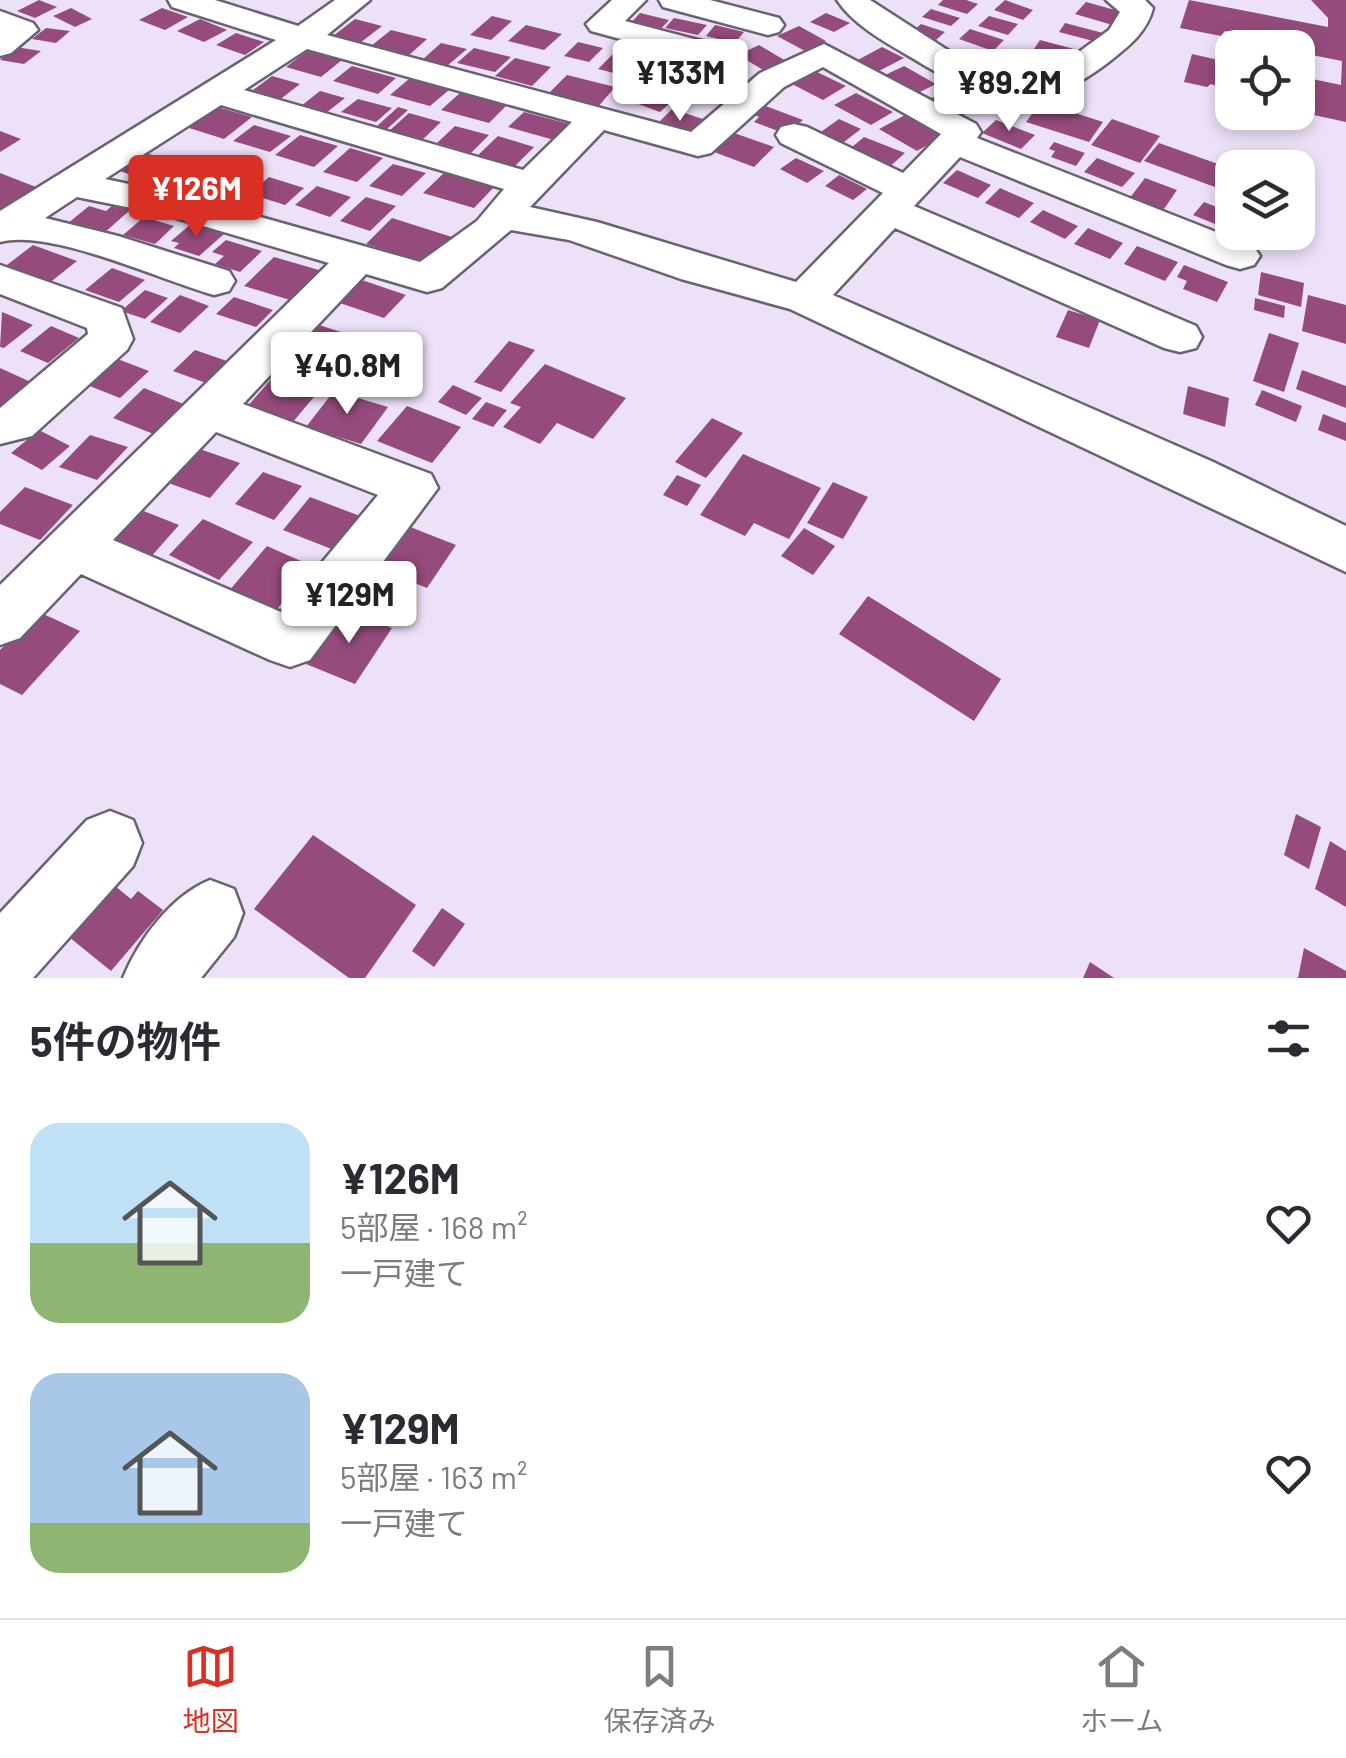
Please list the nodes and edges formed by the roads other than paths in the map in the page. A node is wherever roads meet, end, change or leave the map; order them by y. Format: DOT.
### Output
graph roads {
  1 [pos="185,0"];
  2 [pos="355,0"];
  3 [pos="631,0"];
  4 [pos="674,0"];
  5 [pos="852,0"];
  6 [pos="1121,0"];
  7 [pos="0,20"];
  8 [pos="768,24"];
  9 [pos="302,38"];
  10 [pos="0,46"];
  11 [pos="709,53"];
  12 [pos="214,92"];
  13 [pos="594,120"];
  14 [pos="794,135"];
  15 [pos="954,142"];
  16 [pos="70,184"];
  17 [pos="530,184"];
  18 [pos="900,201"];
  19 [pos="498,217"];
  20 [pos="5,225"];
  21 [pos="1240,256"];
  22 [pos="359,257"];
  23 [pos="0,279"];
  24 [pos="214,281"];
  25 [pos="806,299"];
  26 [pos="1180,338"];
  27 [pos="211,411"];
  28 [pos="0,426"];
  29 [pos="74,547"];
  30 [pos="1346,550"];
  31 [pos="0,621"];
  32 [pos="110,843"];
  33 [pos="210,913"];
  34 [pos="0,962"];
  35 [pos="158,978"];
  1 -- 9 [label="street"];
  2 -- 9 [label="street"];
  3 -- 11 [label="street"];
  4 -- 8 [label="street"];
  5 -- 6 [label="street"];
  7 -- 10 [label="street"];
  9 -- 12 [label="street"];
  9 -- 13 [label="street"];
  12 -- 16 [label="street"];
  12 -- 17 [label="street"];
  13 -- 15 [label="street"];
  13 -- 17 [label="street"];
  14 -- 18 [label="street"];
  15 -- 18 [label="street"];
  15 -- 21 [label="street"];
  16 -- 20 [label="street"];
  16 -- 22 [label="street"];
  17 -- 19 [label="street"];
  18 -- 25 [label="street"];
  18 -- 26 [label="street"];
  19 -- 22 [label="street"];
  19 -- 25 [label="street"];
  20 -- 24 [label="street"];
  22 -- 27 [label="street"];
  23 -- 28 [label="street"];
  25 -- 30 [label="street"];
  27 -- 29 [label="street"];
  27 -- 29 [label="street"];
  29 -- 31 [label="street"];
  32 -- 34 [label="street"];
  33 -- 35 [label="street"];
}
